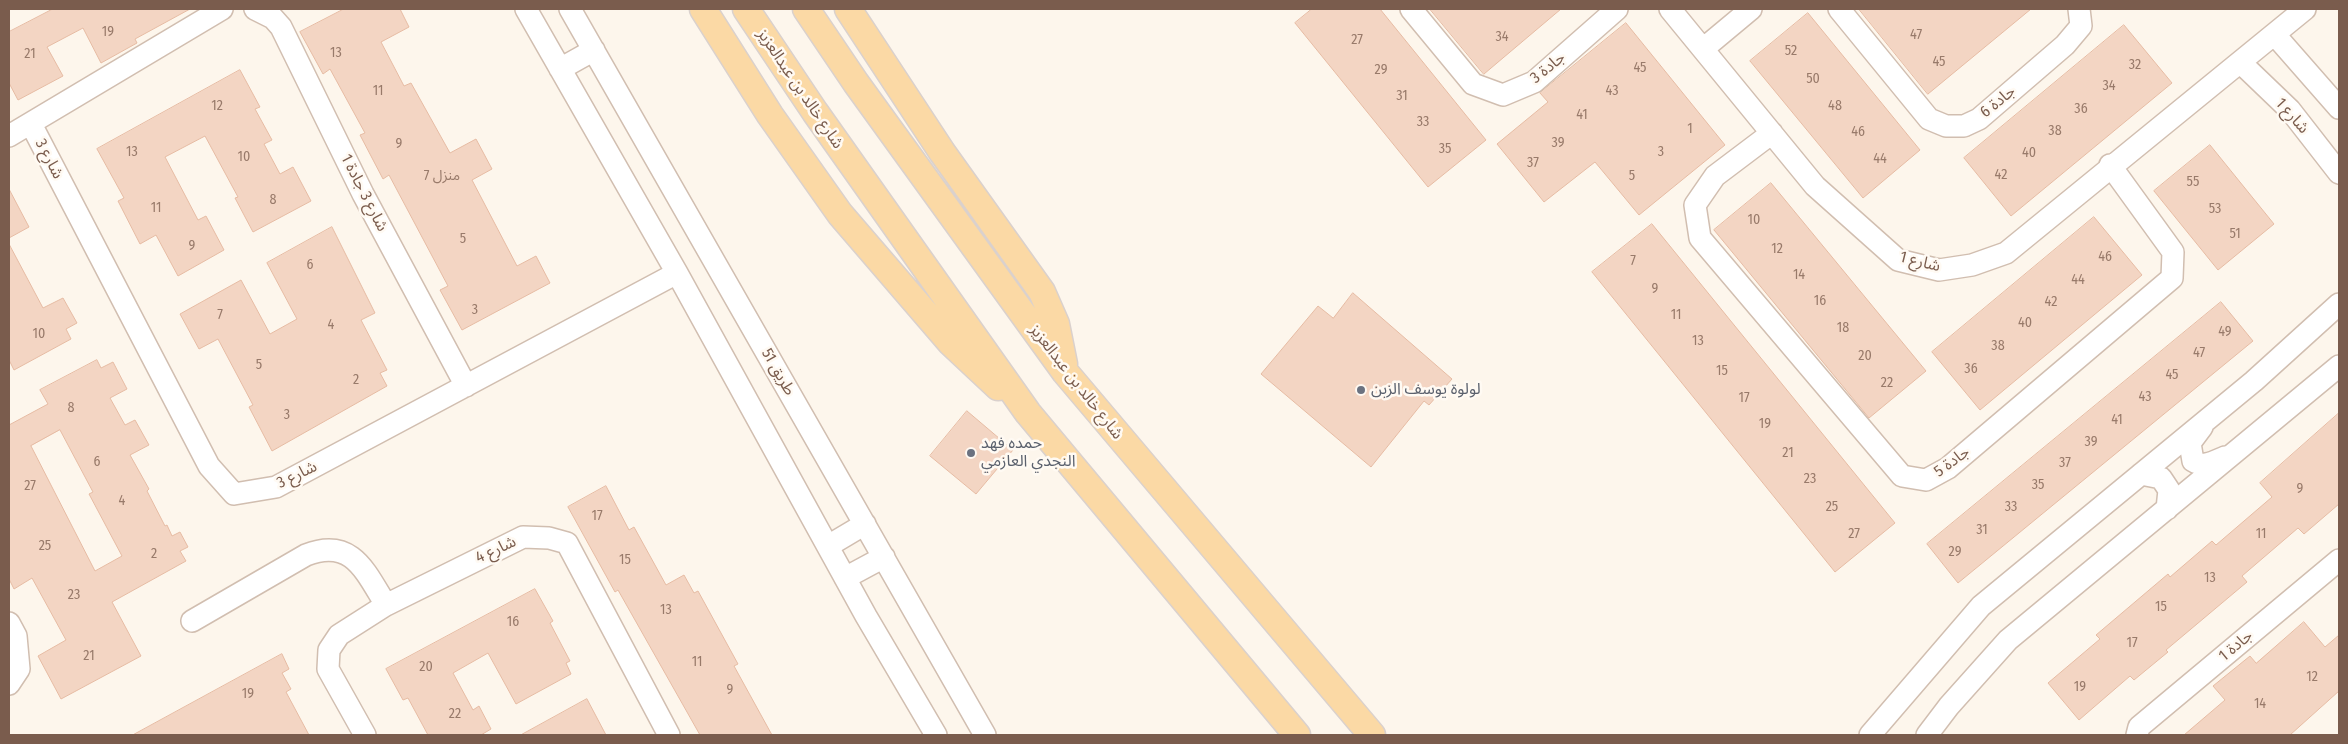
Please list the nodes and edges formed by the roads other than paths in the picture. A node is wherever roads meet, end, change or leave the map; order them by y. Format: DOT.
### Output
graph roads {
  1 [pos="222,9"];
  2 [pos="255,9"];
  3 [pos="526,9"];
  4 [pos="570,9"];
  5 [pos="704,9"];
  6 [pos="746,9"];
  7 [pos="806,9"];
  8 [pos="848,9"];
  9 [pos="1411,9"];
  10 [pos="1617,9"];
  11 [pos="1670,9"];
  12 [pos="1751,9"];
  13 [pos="1839,9"];
  14 [pos="2078,9"];
  15 [pos="2305,9"];
  16 [pos="2275,35"];
  17 [pos="1703,49"];
  18 [pos="594,50"];
  19 [pos="2240,63"];
  20 [pos="560,69"];
  21 [pos="2339,108"];
  22 [pos="31,124"];
  23 [pos="1772,133"];
  24 [pos="9,136"];
  25 [pos="2110,165"];
  26 [pos="2339,173"];
  27 [pos="677,273"];
  28 [pos="2339,304"];
  29 [pos="2339,366"];
  30 [pos="1065,372"];
  31 [pos="466,386"];
  32 [pos="1028,413"];
  33 [pos="2208,419"];
  34 [pos="2236,453"];
  35 [pos="2141,474"];
  36 [pos="2167,510"];
  37 [pos="865,524"];
  38 [pos="828,546"];
  39 [pos="884,557"];
  40 [pos="2339,560"];
  41 [pos="845,578"];
  42 [pos="386,605"];
  43 [pos="192,621"];
  44 [pos="9,623"];
  45 [pos="9,684"];
  46 [pos="365,735"];
  47 [pos="669,735"];
  48 [pos="936,735"];
  49 [pos="985,735"];
  50 [pos="1297,735"];
  51 [pos="1372,735"];
  52 [pos="1870,735"];
  53 [pos="1927,735"];
  54 [pos="2137,735"];
  1 -- 22 [label="street"];
  2 -- 31 [label="street, شارع 3 جادة 1"];
  3 -- 20 [label="street"];
  4 -- 18 [label="street, طريق 51"];
  5 -- 32 [label="main road"];
  6 -- 32 [label="main road, شارع خالد بن عبدالعزيز"];
  7 -- 30 [label="main road, شارع خالد بن عبدالعزيز"];
  8 -- 30 [label="main road"];
  9 -- 10 [label="street, جادة 3"];
  11 -- 17 [label="street, شارع 1"];
  12 -- 17 [label="street"];
  13 -- 14 [label="street, جادة 6"];
  15 -- 16 [label="street, شارع 1"];
  16 -- 19 [label="street, شارع 1"];
  16 -- 21 [label="street"];
  17 -- 23 [label="street, شارع 1"];
  18 -- 20 [label="street"];
  18 -- 37 [label="street, طريق 51"];
  19 -- 25 [label="street, شارع 1"];
  19 -- 26 [label="street, شارع 1"];
  20 -- 27 [label="street"];
  22 -- 24 [label="street"];
  22 -- 31 [label="street, شارع 3"];
  23 -- 25 [label="street, شارع 1"];
  23 -- 25 [label="street, جادة 5"];
  27 -- 31 [label="street, شارع 3"];
  27 -- 38 [label="street"];
  28 -- 33 [label="street"];
  29 -- 34 [label="street"];
  30 -- 51 [label="main road, شارع خالد بن عبدالعزيز"];
  32 -- 50 [label="main road, شارع خالد بن عبدالعزيز"];
  33 -- 34 [label="street"];
  33 -- 35 [label="street"];
  34 -- 36 [label="street"];
  35 -- 36 [label="street"];
  35 -- 52 [label="street"];
  36 -- 53 [label="street"];
  37 -- 38 [label="street"];
  37 -- 39 [label="street, طريق 51"];
  38 -- 41 [label="street"];
  39 -- 41 [label="street"];
  39 -- 49 [label="street, طريق 51"];
  40 -- 54 [label="street, جادة 1"];
  41 -- 48 [label="street"];
  42 -- 43 [label="street"];
  42 -- 46 [label="street, شارع 4"];
  42 -- 47 [label="street, شارع 4"];
  44 -- 45 [label="street"];
}
